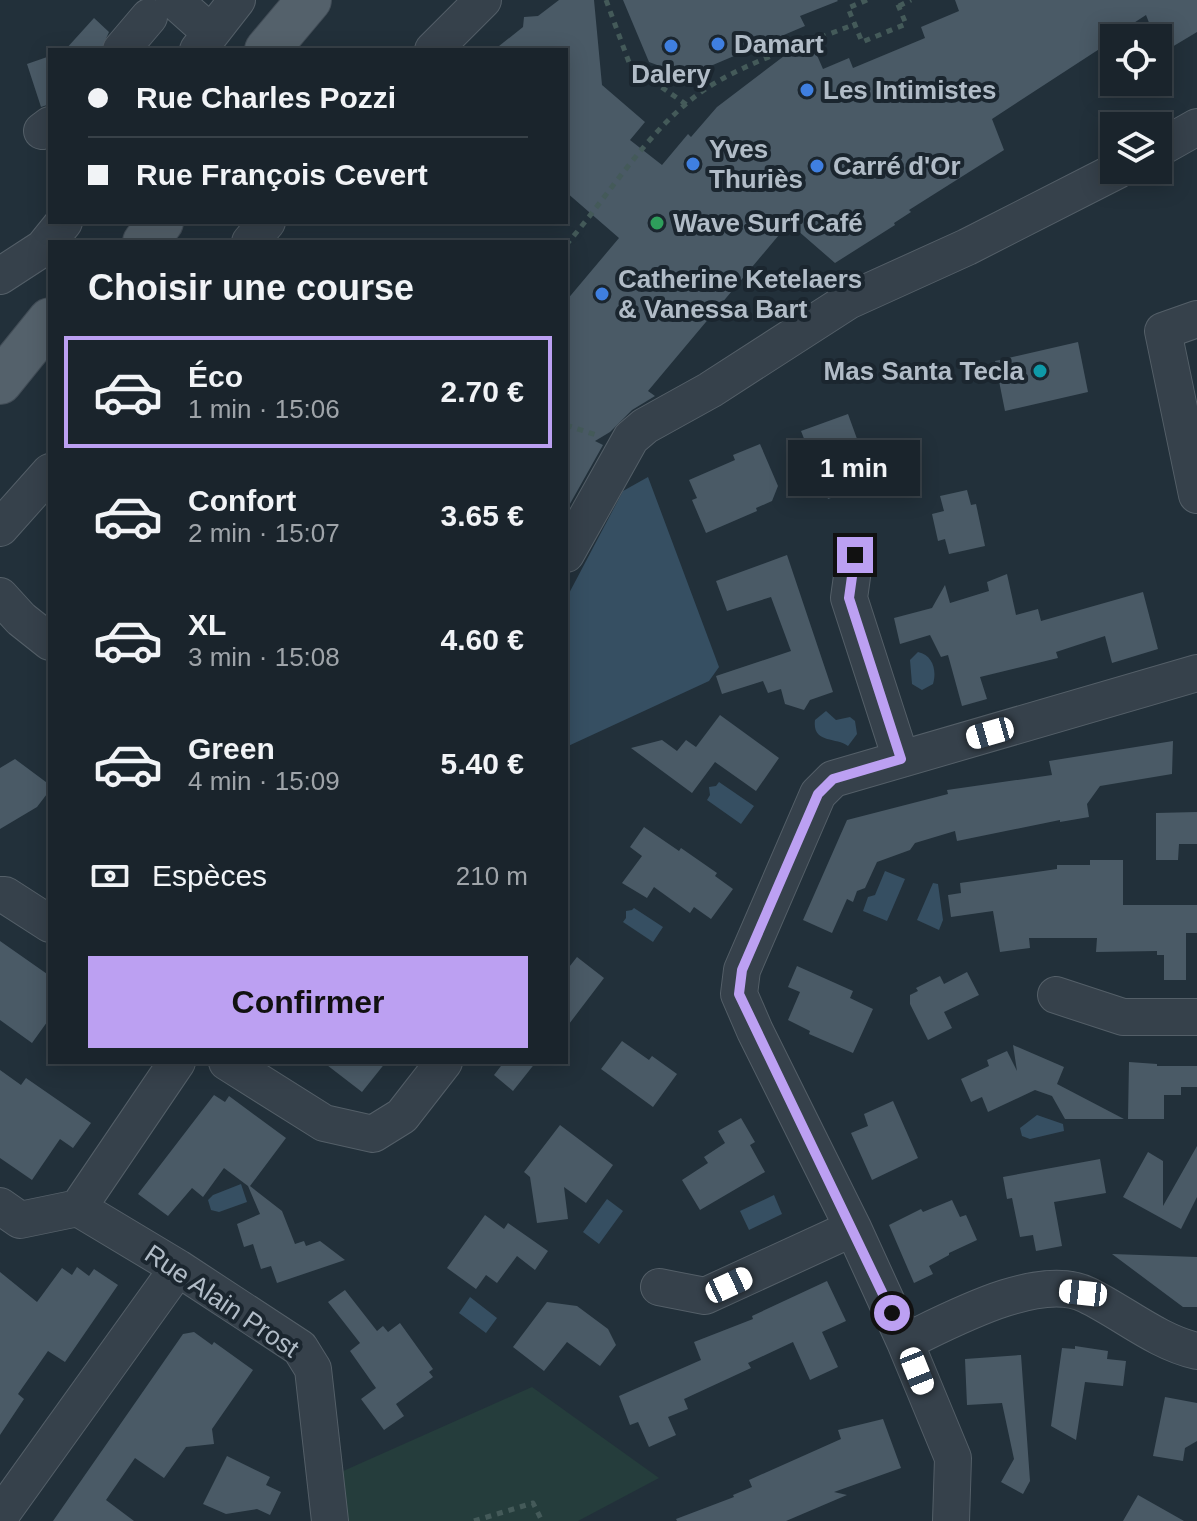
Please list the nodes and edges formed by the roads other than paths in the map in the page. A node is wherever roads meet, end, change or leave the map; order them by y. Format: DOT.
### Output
graph roads {
  1 [pos="237,0"];
  2 [pos="309,0"];
  3 [pos="341,0"];
  4 [pos="483,0"];
  5 [pos="161,8"];
  6 [pos="204,42"];
  7 [pos="123,48"];
  8 [pos="269,48"];
  9 [pos="304,48"];
  10 [pos="435,48"];
  11 [pos="1197,127"];
  12 [pos="1172,141"];
  13 [pos="1100,179"];
  14 [pos="62,224"];
  15 [pos="127,224"];
  16 [pos="159,224"];
  17 [pos="265,224"];
  18 [pos="49,240"];
  19 [pos="115,240"];
  20 [pos="147,240"];
  21 [pos="252,240"];
  22 [pos="48,242"];
  23 [pos="0,276"];
  24 [pos="1197,319"];
  25 [pos="48,322"];
  26 [pos="48,356"];
  27 [pos="0,382"];
  28 [pos="0,414"];
  29 [pos="48,474"];
  30 [pos="1197,495"];
  31 [pos="0,528"];
  32 [pos="568,550"];
  33 [pos="855,555"];
  34 [pos="0,596"];
  35 [pos="48,640"];
  36 [pos="1197,673"];
  37 [pos="901,759"];
  38 [pos="0,895"];
  39 [pos="48,923"];
  40 [pos="1056,995"];
  41 [pos="1197,1017"];
  42 [pos="176,1064"];
  43 [pos="230,1064"];
  44 [pos="442,1064"];
  45 [pos="0,1206"];
  46 [pos="78,1208"];
  47 [pos="853,1228"];
  48 [pos="178,1268"];
  49 [pos="659,1287"];
  50 [pos="905,1342"];
  51 [pos="1197,1351"];
  52 [pos="0,1516"];
  53 [pos="330,1521"];
  54 [pos="951,1521"];
  1 -- 6 [label="street"];
  2 -- 8 [label="main road"];
  3 -- 9 [label="main road"];
  4 -- 10 [label="street"];
  5 -- 6 [label="street"];
  5 -- 7 [label="street"];
  11 -- 12 [label="street"];
  13 -- 32 [label="street"];
  14 -- 18 [label="street"];
  15 -- 19 [label="main road"];
  16 -- 20 [label="main road"];
  17 -- 21 [label="street"];
  22 -- 23 [label="street"];
  24 -- 30 [label="street"];
  25 -- 27 [label="main road"];
  26 -- 28 [label="main road"];
  29 -- 31 [label="street"];
  33 -- 37 [label="street"];
  34 -- 35 [label="street"];
  36 -- 37 [label="street"];
  37 -- 47 [label="street"];
  38 -- 39 [label="street"];
  40 -- 41 [label="street"];
  42 -- 46 [label="street"];
  43 -- 44 [label="street"];
  45 -- 46 [label="street"];
  46 -- 48 [label="street, Rue Alain Prost"];
  47 -- 49 [label="street"];
  47 -- 50 [label="street"];
  48 -- 52 [label="street"];
  48 -- 53 [label="street, Rue Alain Prost"];
  50 -- 51 [label="street"];
  50 -- 54 [label="street"];
}
